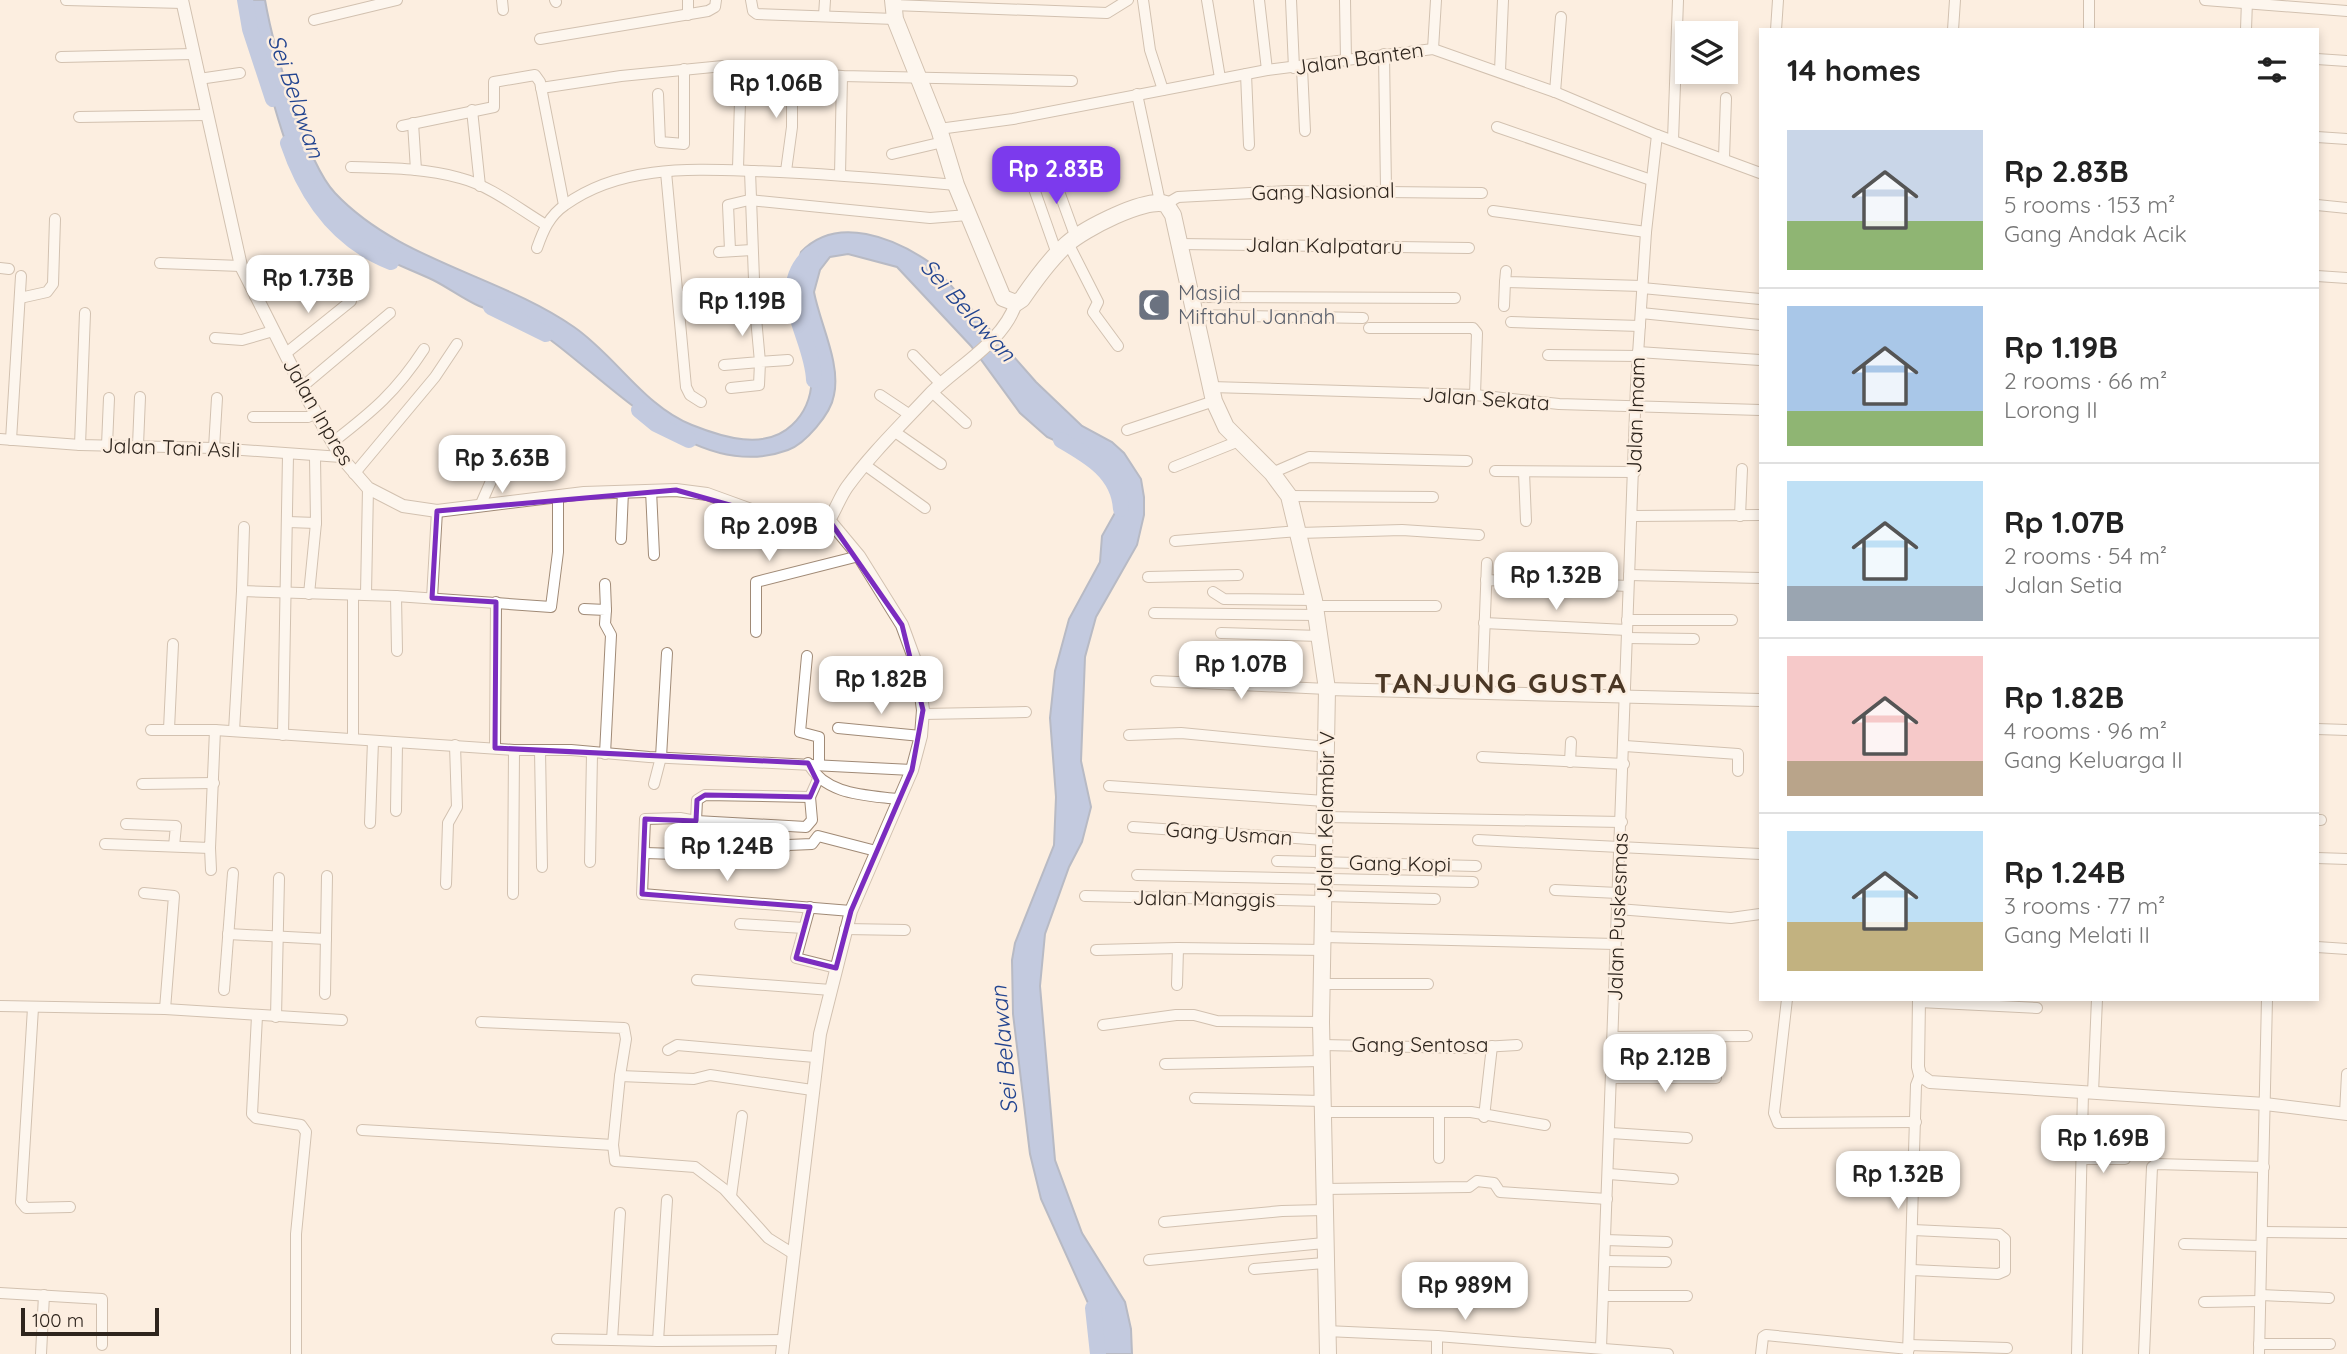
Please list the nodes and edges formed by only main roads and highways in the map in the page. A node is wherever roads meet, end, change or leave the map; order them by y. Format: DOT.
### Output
graph roads {
  1 [pos="894,8"];
  2 [pos="1328,1354"];
  1 -- 2 [label="main road, Jalan Kelambir V"];
}
